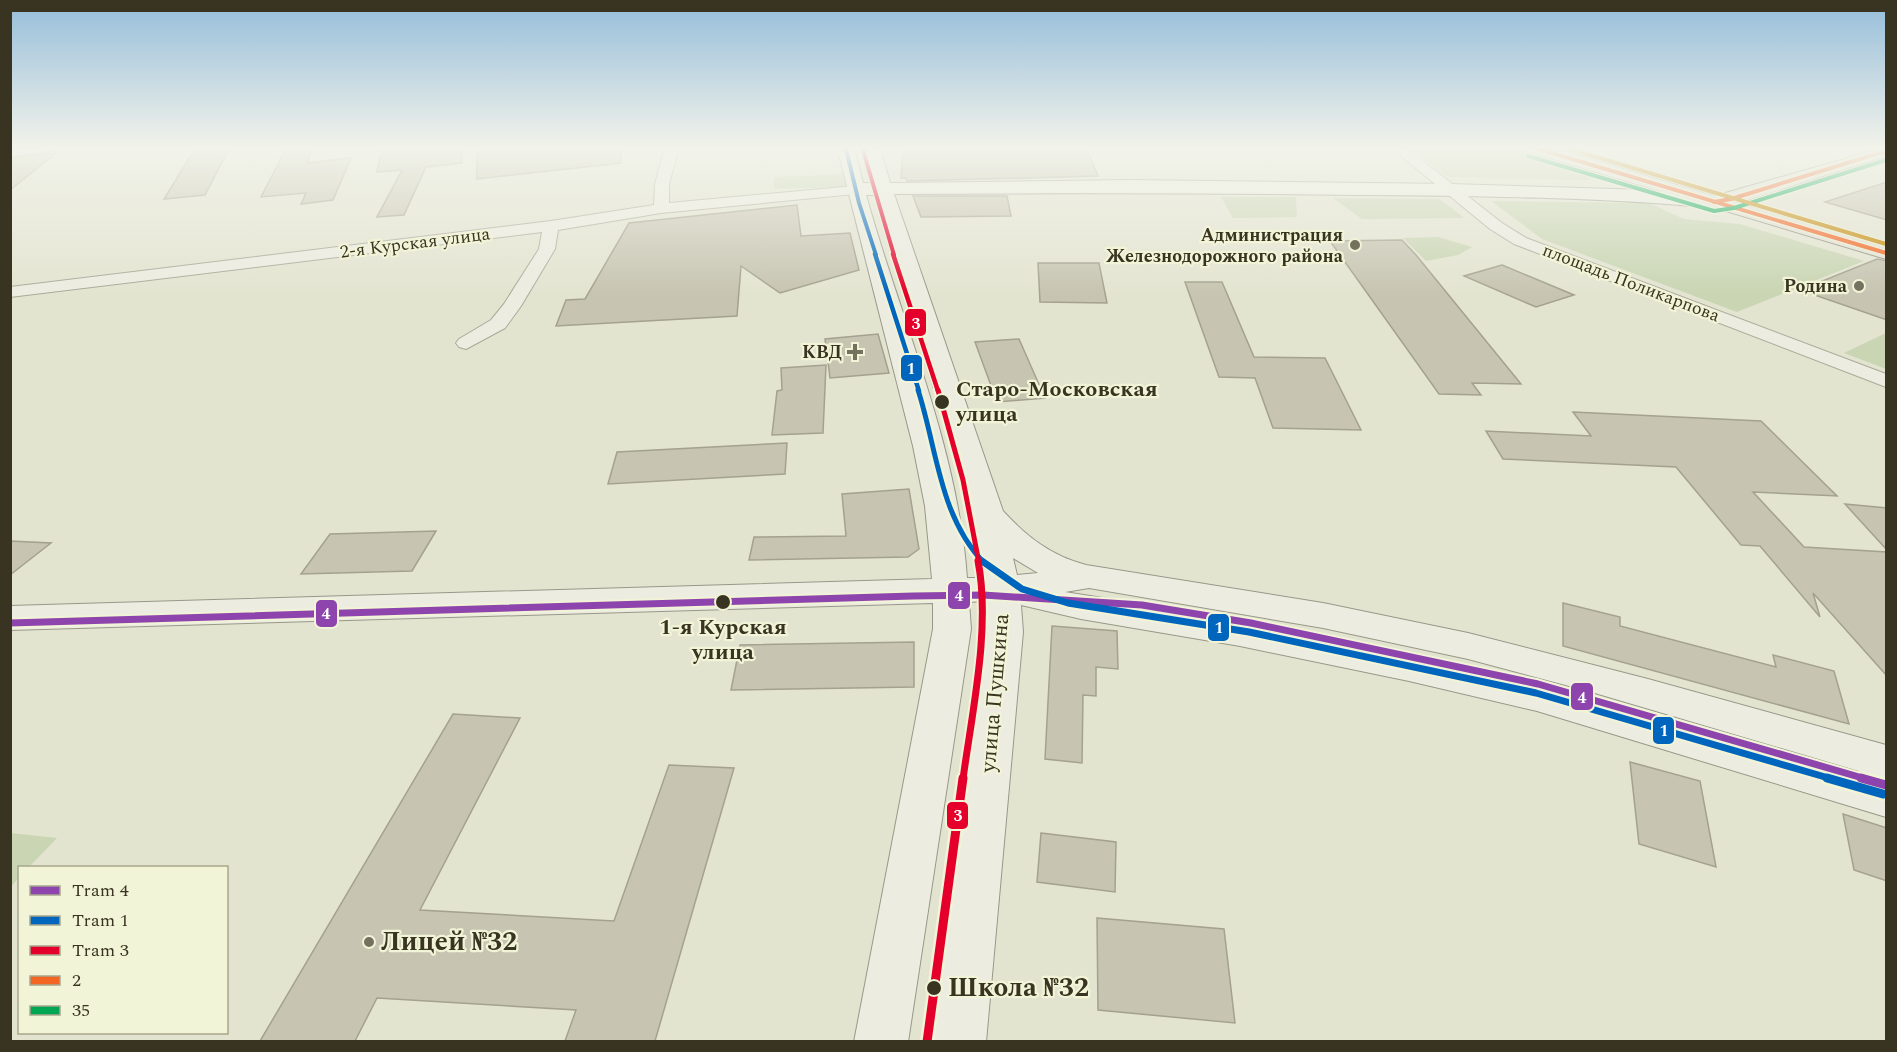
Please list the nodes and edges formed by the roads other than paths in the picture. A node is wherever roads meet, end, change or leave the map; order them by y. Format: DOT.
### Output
graph roads {
  1 [pos="662,196"];
  2 [pos="790,196"];
  3 [pos="857,196"];
  4 [pos="885,196"];
  5 [pos="1458,196"];
  6 [pos="1649,196"];
  7 [pos="1708,196"];
  8 [pos="1710,196"];
  9 [pos="1735,196"];
  10 [pos="1722,200"];
  11 [pos="662,208"];
  12 [pos="551,226"];
  13 [pos="1887,244"];
  14 [pos="1887,253"];
  15 [pos="10,292"];
  16 [pos="466,343"];
  17 [pos="1887,381"];
  18 [pos="988,514"];
  19 [pos="1088,577"];
  20 [pos="1002,589"];
  21 [pos="952,590"];
  22 [pos="12,619"];
  23 [pos="1887,762"];
  24 [pos="1887,799"];
  25 [pos="881,1041"];
  26 [pos="959,1041"];
  1 -- 11 [label="street"];
  2 -- 11 [label="street, 2-я Курская улица"];
  3 -- 21 [label="main road"];
  4 -- 18 [label="main road, улица Пушкина"];
  5 -- 17 [label="street, площадь Поликарпова"];
  6 -- 10 [label="main road"];
  7 -- 10 [label="main road"];
  8 -- 10 [label="main road"];
  9 -- 10 [label="main road"];
  10 -- 13 [label="main road"];
  10 -- 14 [label="main road"];
  11 -- 12 [label="street, 2-я Курская улица"];
  12 -- 15 [label="street, 2-я Курская улица"];
  12 -- 16 [label="street"];
  18 -- 19 [label="main road"];
  18 -- 20 [label="main road, улица Пушкина"];
  19 -- 20 [label="main road"];
  19 -- 23 [label="main road"];
  20 -- 21 [label="main road"];
  20 -- 24 [label="main road"];
  20 -- 26 [label="main road, улица Пушкина"];
  21 -- 22 [label="main road"];
  21 -- 25 [label="main road"];
}
